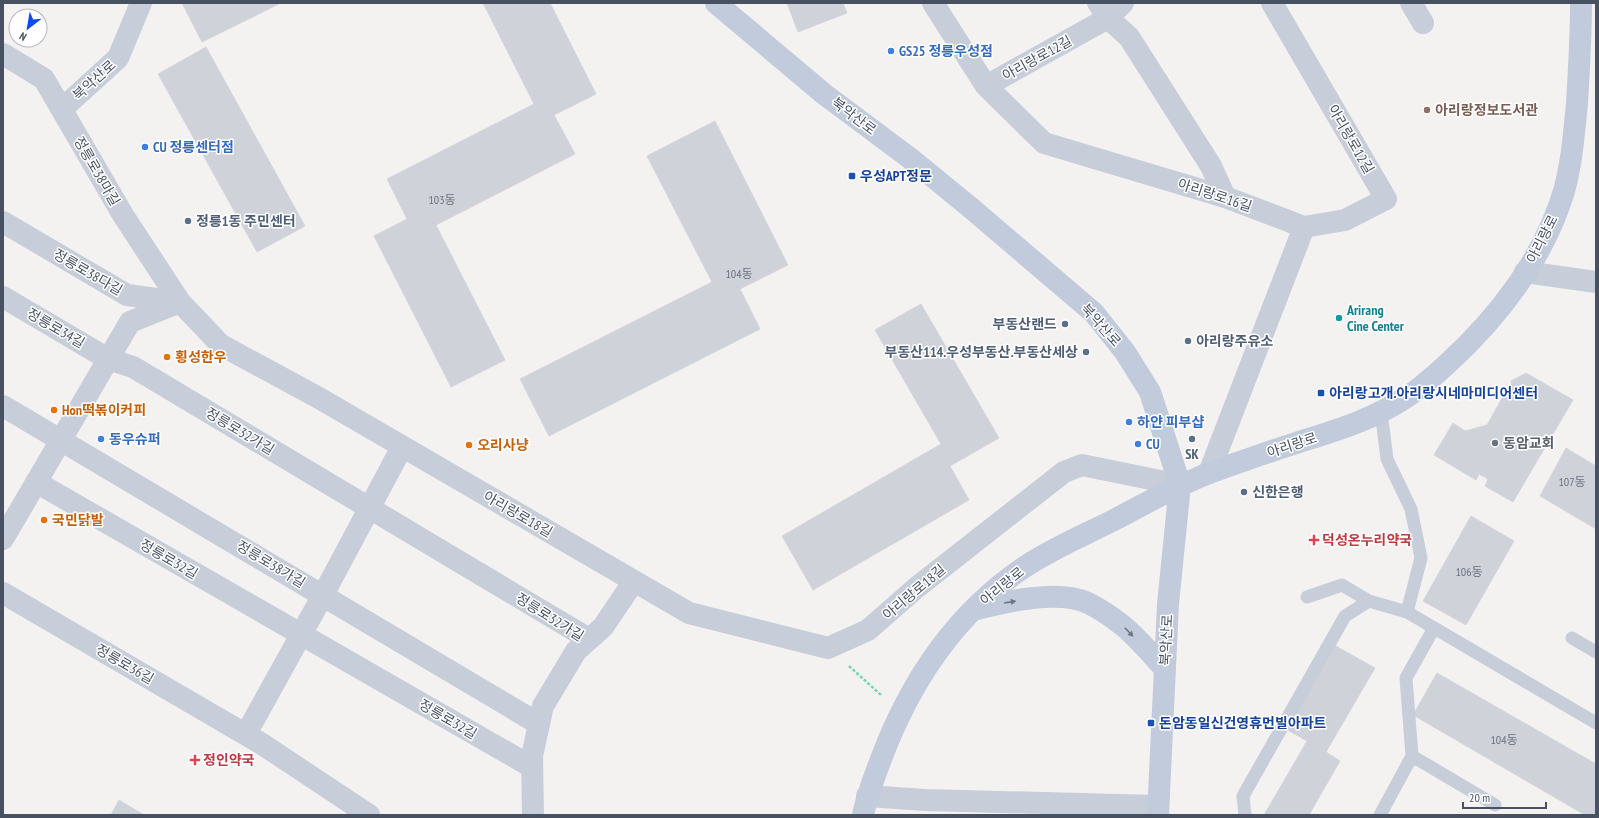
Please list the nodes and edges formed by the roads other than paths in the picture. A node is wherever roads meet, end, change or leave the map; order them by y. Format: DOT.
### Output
graph roads {
  1 [pos="141,3"];
  2 [pos="716,3"];
  3 [pos="933,3"];
  4 [pos="1272,3"];
  5 [pos="1411,3"];
  6 [pos="1581,3"];
  7 [pos="1110,8"];
  8 [pos="1423,23"];
  9 [pos="3,54"];
  10 [pos="986,86"];
  11 [pos="62,109"];
  12 [pos="1225,197"];
  13 [pos="3,222"];
  14 [pos="1304,227"];
  15 [pos="1525,272"];
  16 [pos="1596,282"];
  17 [pos="3,297"];
  18 [pos="180,302"];
  19 [pos="108,359"];
  20 [pos="3,406"];
  21 [pos="1381,411"];
  22 [pos="61,439"];
  23 [pos="402,447"];
  24 [pos="1209,473"];
  25 [pos="36,482"];
  26 [pos="1180,485"];
  27 [pos="370,508"];
  28 [pos="3,539"];
  29 [pos="634,582"];
  30 [pos="3,593"];
  31 [pos="324,595"];
  32 [pos="1307,597"];
  33 [pos="1369,602"];
  34 [pos="972,610"];
  35 [pos="1407,612"];
  36 [pos="1434,628"];
  37 [pos="302,635"];
  38 [pos="1572,638"];
  39 [pos="589,639"];
  40 [pos="1596,652"];
  41 [pos="1165,668"];
  42 [pos="1596,723"];
  43 [pos="539,724"];
  44 [pos="246,734"];
  45 [pos="1412,756"];
  46 [pos="532,767"];
  47 [pos="865,805"];
  48 [pos="1495,805"];
  49 [pos="1158,811"];
  50 [pos="369,815"];
  51 [pos="533,815"];
  52 [pos="906,815"];
  53 [pos="1245,815"];
  54 [pos="1380,815"];
  1 -- 11 [label="street, 북악산로"];
  2 -- 26 [label="main road, 북악산로"];
  3 -- 10 [label="street, 아리랑로16길"];
  4 -- 14 [label="street, 아리랑로12길"];
  5 -- 8 [label="street"];
  6 -- 15 [label="main road, 아리랑로"];
  7 -- 10 [label="street, 아리랑로12길"];
  7 -- 12 [label="street, 아리랑로12길"];
  9 -- 11 [label="street, 정릉로38마길"];
  10 -- 12 [label="street, 아리랑로16길"];
  11 -- 18 [label="street, 정릉로38마길"];
  12 -- 14 [label="street, 아리랑로16길"];
  13 -- 18 [label="street, 정릉로38다길"];
  14 -- 24 [label="street"];
  15 -- 16 [label="street"];
  15 -- 21 [label="main road, 아리랑로"];
  17 -- 19 [label="street, 정릉로34길"];
  18 -- 19 [label="street"];
  18 -- 23 [label="street, 아리랑로18길"];
  19 -- 22 [label="street"];
  19 -- 27 [label="street, 정릉로32가길"];
  20 -- 22 [label="street, 정릉로38가길"];
  21 -- 24 [label="main road, 아리랑로"];
  21 -- 35 [label="lane"];
  22 -- 25 [label="street"];
  22 -- 31 [label="street, 정릉로38가길"];
  23 -- 27 [label="street"];
  23 -- 29 [label="street, 아리랑로18길"];
  24 -- 26 [label="main road, 아리랑로"];
  25 -- 28 [label="street"];
  25 -- 37 [label="street, 정릉로32길"];
  26 -- 29 [label="street, 아리랑로18길"];
  26 -- 34 [label="main road, 아리랑로"];
  26 -- 41 [label="main road, 북악산로"];
  27 -- 31 [label="street"];
  27 -- 39 [label="street, 정릉로32가길"];
  29 -- 39 [label="street"];
  30 -- 44 [label="street, 정릉로36길"];
  31 -- 37 [label="street"];
  31 -- 43 [label="street, 정릉로38가길"];
  32 -- 33 [label="lane"];
  33 -- 35 [label="lane"];
  33 -- 53 [label="lane"];
  34 -- 41 [label="main road, one-way"];
  34 -- 47 [label="main road, 아리랑로"];
  35 -- 36 [label="lane"];
  36 -- 42 [label="lane"];
  36 -- 45 [label="lane"];
  37 -- 44 [label="street"];
  37 -- 46 [label="street, 정릉로32길"];
  38 -- 40 [label="lane"];
  39 -- 43 [label="street, 정릉로32가길"];
  41 -- 49 [label="main road, 북악산로"];
  43 -- 46 [label="street, 정릉로32가길"];
  44 -- 50 [label="street, 정릉로36길"];
  45 -- 48 [label="lane"];
  45 -- 54 [label="lane"];
  46 -- 51 [label="street, 정릉로32가길"];
  47 -- 49 [label="street, 북악산로"];
  47 -- 52 [label="street"];
}
